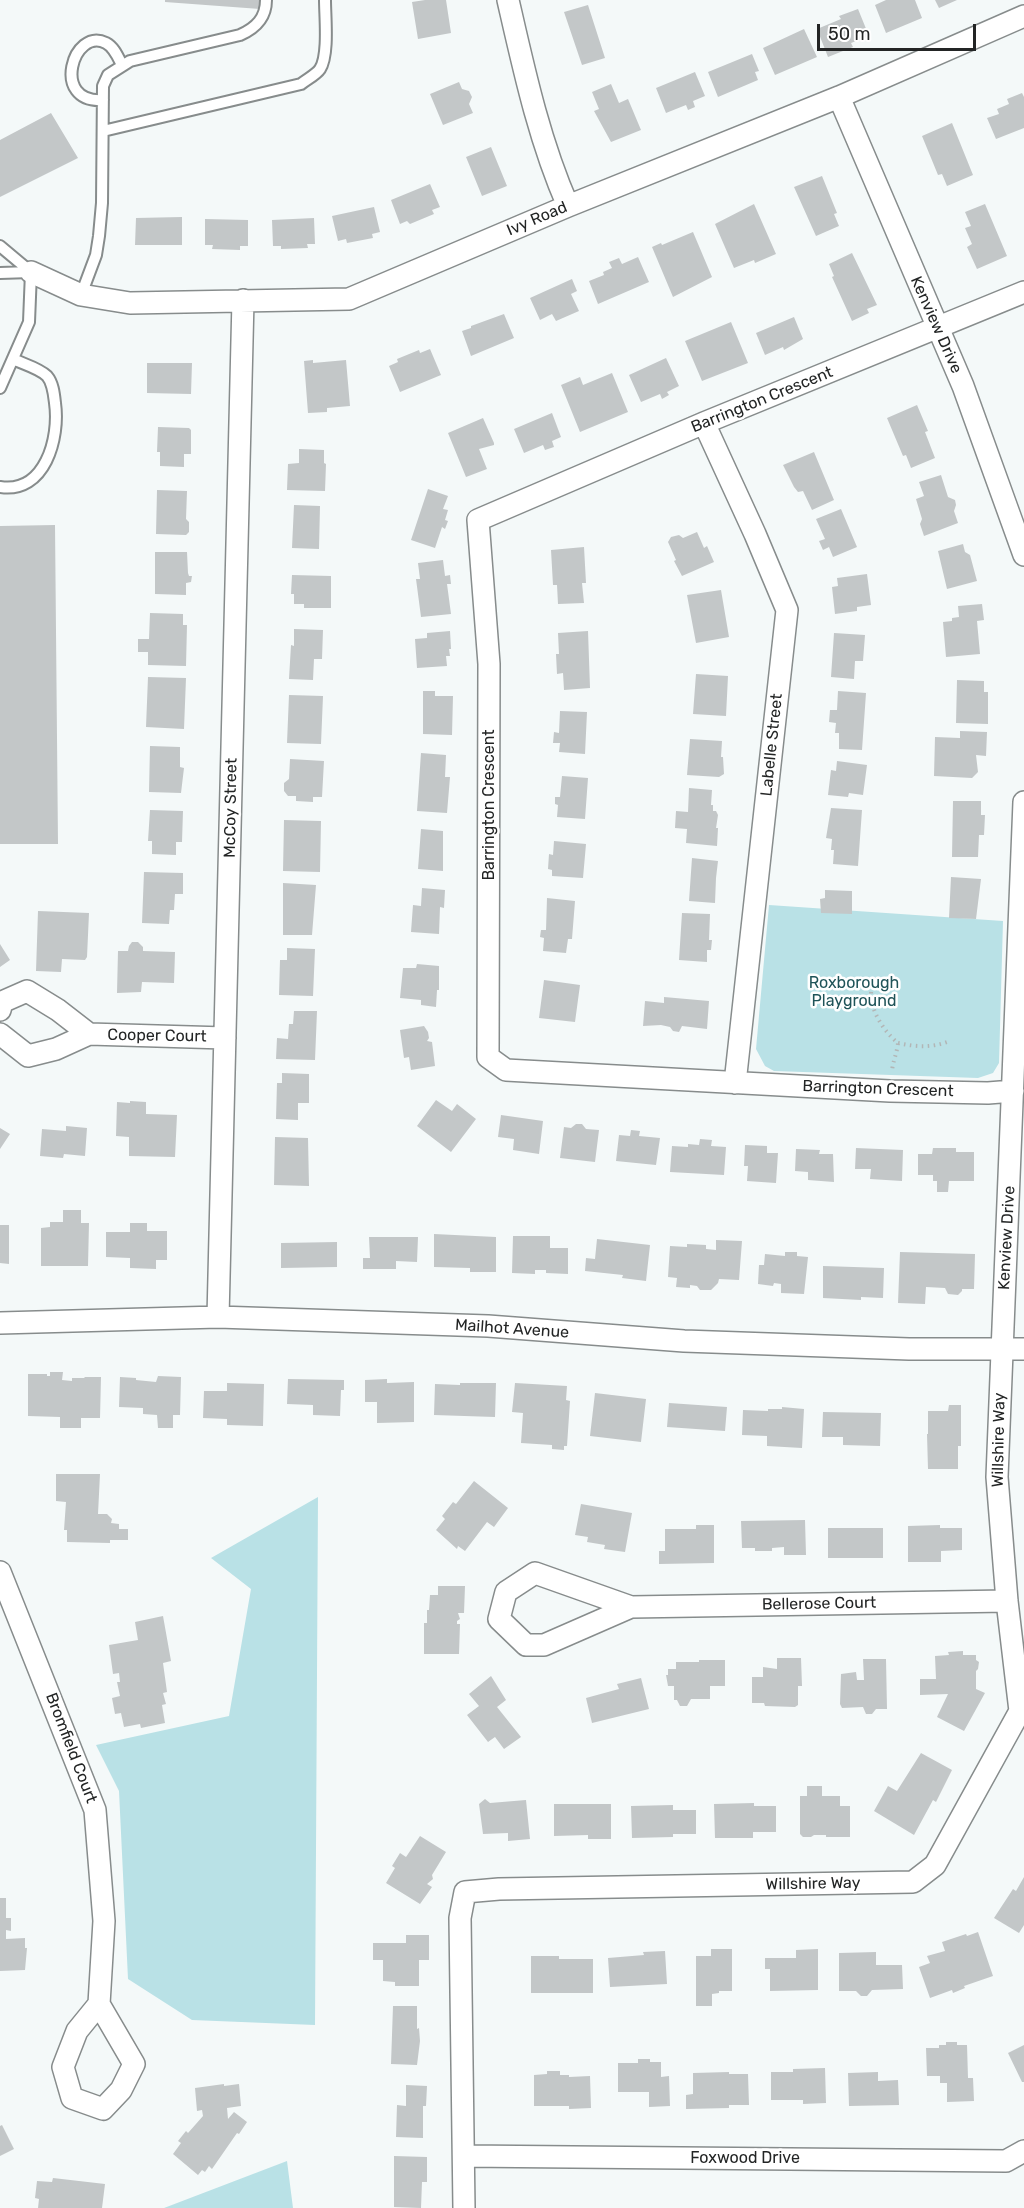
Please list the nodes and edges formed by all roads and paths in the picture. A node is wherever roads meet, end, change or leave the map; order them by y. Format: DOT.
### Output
graph roads {
  1 [pos="266,0"];
  2 [pos="325,0"];
  3 [pos="508,0"];
  4 [pos="1024,16"];
  5 [pos="122,65"];
  6 [pos="839,97"];
  7 [pos="103,100"];
  8 [pos="103,131"];
  9 [pos="568,206"];
  10 [pos="0,246"];
  11 [pos="31,272"];
  12 [pos="0,273"];
  13 [pos="1024,292"];
  14 [pos="81,295"];
  15 [pos="243,300"];
  16 [pos="936,327"];
  17 [pos="13,359"];
  18 [pos="0,388"];
  19 [pos="704,423"];
  20 [pos="0,487"];
  21 [pos="1024,555"];
  22 [pos="1024,802"];
  23 [pos="872,986"];
  24 [pos="0,1010"];
  25 [pos="0,1034"];
  26 [pos="89,1034"];
  27 [pos="225,1038"];
  28 [pos="950,1041"];
  29 [pos="898,1043"];
  30 [pos="735,1083"];
  31 [pos="890,1091"];
  32 [pos="1013,1091"];
  33 [pos="218,1317"];
  34 [pos="0,1323"];
  35 [pos="1024,1349"];
  36 [pos="1002,1350"];
  37 [pos="0,1572"];
  38 [pos="1007,1601"];
  39 [pos="631,1607"];
  40 [pos="99,2004"];
  41 [pos="1024,2151"];
  42 [pos="464,2156"];
  43 [pos="464,2208"];
  1 -- 5 [label="lane"];
  2 -- 8 [label="lane"];
  3 -- 9 [label="street"];
  4 -- 6 [label="street, Ivy Road"];
  5 -- 7 [label="lane"];
  5 -- 7 [label="lane"];
  6 -- 9 [label="street, Ivy Road"];
  6 -- 16 [label="street, Kenview Drive"];
  7 -- 8 [label="lane"];
  8 -- 14 [label="lane"];
  9 -- 15 [label="street, Ivy Road"];
  10 -- 11 [label="lane"];
  11 -- 12 [label="lane"];
  11 -- 14 [label="street, Ivy Road"];
  11 -- 17 [label="lane"];
  13 -- 16 [label="street, Barrington Crescent"];
  14 -- 15 [label="street, Ivy Road"];
  15 -- 27 [label="street, McCoy Street"];
  16 -- 19 [label="street, Barrington Crescent"];
  16 -- 21 [label="street, Kenview Drive"];
  17 -- 18 [label="lane"];
  17 -- 20 [label="lane"];
  19 -- 30 [label="street, Labelle Street"];
  19 -- 30 [label="street, Barrington Crescent"];
  22 -- 32 [label="street, Kenview Drive"];
  23 -- 29 [label="path"];
  24 -- 26 [label="street, Cooper Court"];
  25 -- 26 [label="street, Cooper Court"];
  26 -- 27 [label="street, Cooper Court"];
  27 -- 33 [label="street, McCoy Street"];
  28 -- 29 [label="path"];
  29 -- 31 [label="path"];
  30 -- 31 [label="street, Barrington Crescent"];
  31 -- 32 [label="street, Barrington Crescent"];
  32 -- 36 [label="street, Kenview Drive"];
  33 -- 34 [label="street, Mailhot Avenue"];
  33 -- 36 [label="street, Mailhot Avenue"];
  35 -- 36 [label="street, Mailhot Avenue"];
  36 -- 38 [label="street, Willshire Way"];
  37 -- 40 [label="street, Bromfield Court"];
  38 -- 39 [label="street, Bellerose Court"];
  38 -- 42 [label="street, Willshire Way"];
  39 -- 39 [label="street, Bellerose Court"];
  41 -- 42 [label="street, Foxwood Drive"];
  42 -- 43 [label="street, Willshire Way"];
}
